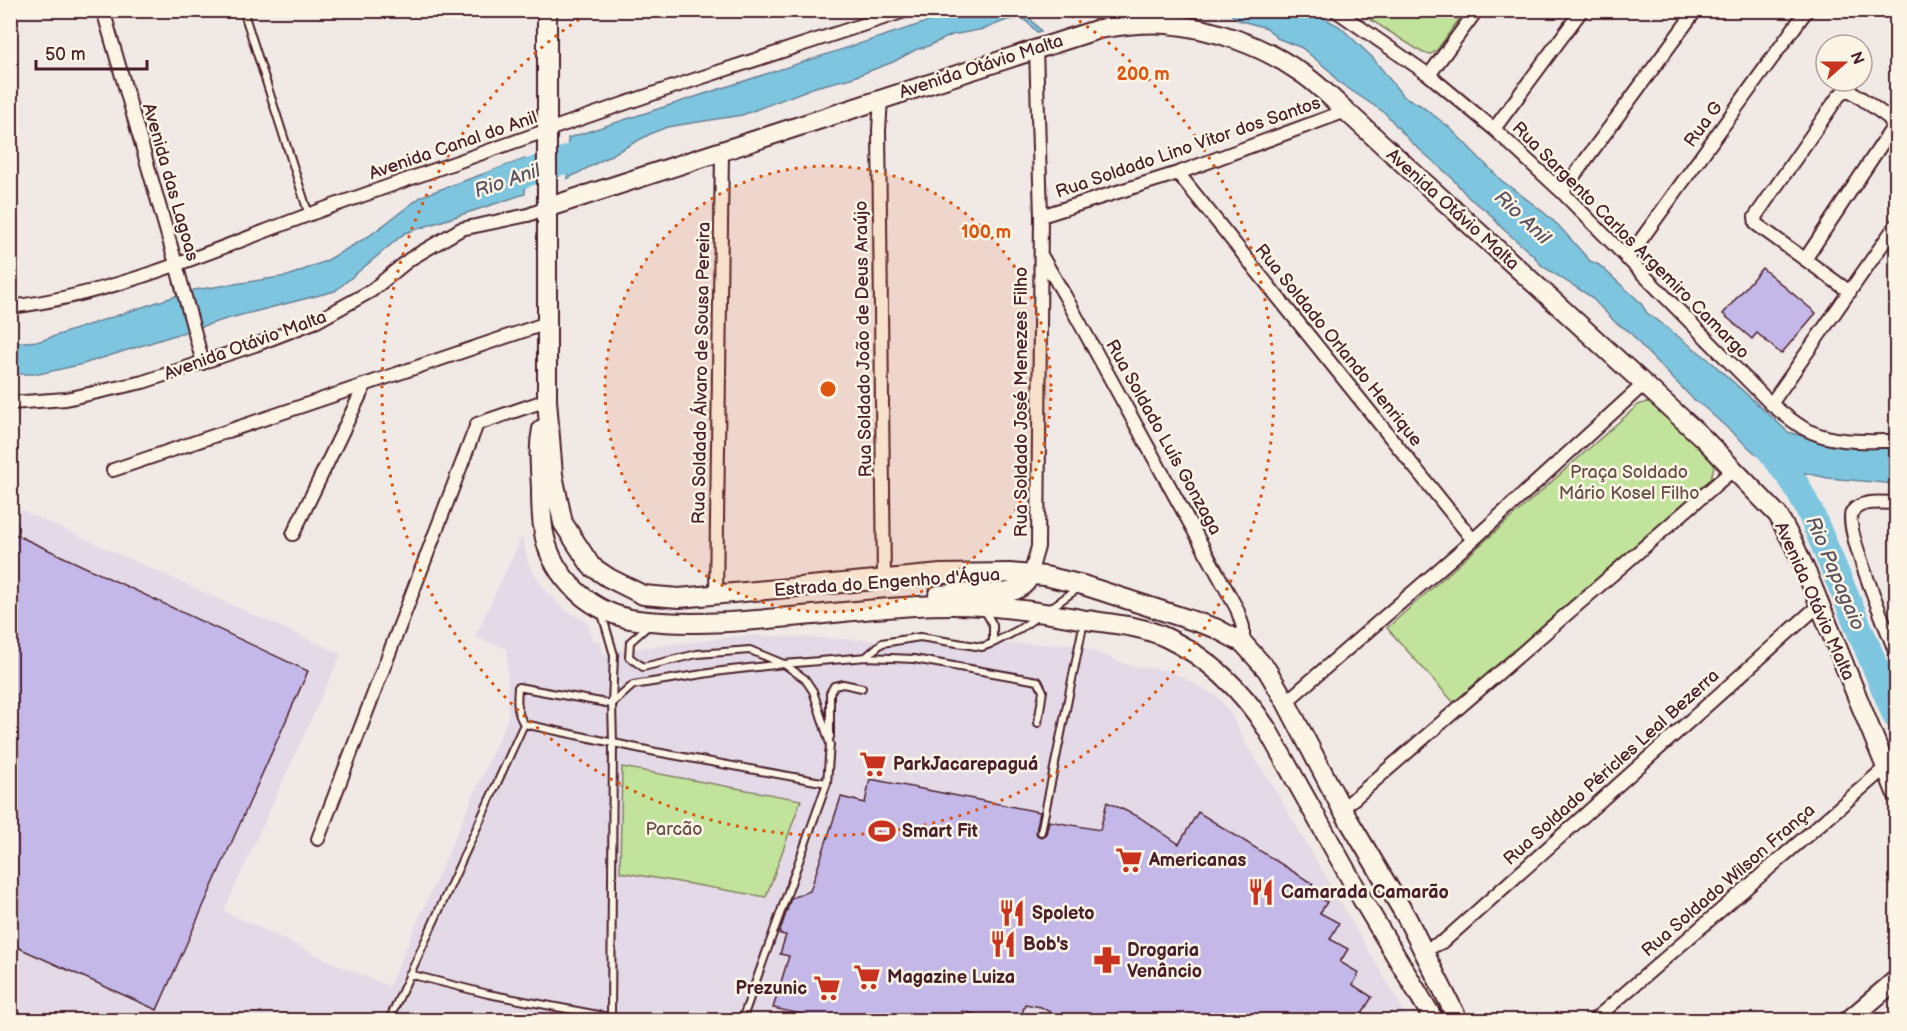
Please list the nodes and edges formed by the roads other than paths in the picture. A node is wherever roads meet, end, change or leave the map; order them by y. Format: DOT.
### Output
graph roads {
  1 [pos="103,10"];
  2 [pos="243,10"];
  3 [pos="547,10"];
  4 [pos="908,10"];
  5 [pos="1335,10"];
  6 [pos="1477,10"];
  7 [pos="1582,10"];
  8 [pos="1695,10"];
  9 [pos="1808,10"];
  10 [pos="1036,48"];
  11 [pos="1429,75"];
  12 [pos="880,99"];
  13 [pos="1346,111"];
  14 [pos="1494,129"];
  15 [pos="547,137"];
  16 [pos="722,152"];
  17 [pos="1178,173"];
  18 [pos="1562,192"];
  19 [pos="546,203"];
  20 [pos="309,215"];
  21 [pos="1041,216"];
  22 [pos="1896,225"];
  23 [pos="1040,254"];
  24 [pos="1806,258"];
  25 [pos="1627,259"];
  26 [pos="176,264"];
  27 [pos="1850,292"];
  28 [pos="10,307"];
  29 [pos="547,323"];
  30 [pos="203,363"];
  31 [pos="1644,384"];
  32 [pos="365,385"];
  33 [pos="547,400"];
  34 [pos="10,404"];
  35 [pos="1771,404"];
  36 [pos="1896,441"];
  37 [pos="1734,469"];
  38 [pos="113,470"];
  39 [pos="1896,503"];
  40 [pos="292,534"];
  41 [pos="1473,540"];
  42 [pos="1030,575"];
  43 [pos="884,579"];
  44 [pos="1083,585"];
  45 [pos="716,595"];
  46 [pos="1819,605"];
  47 [pos="982,606"];
  48 [pos="599,608"];
  49 [pos="854,612"];
  50 [pos="1041,614"];
  51 [pos="1084,620"];
  52 [pos="653,621"];
  53 [pos="993,643"];
  54 [pos="1243,643"];
  55 [pos="1896,654"];
  56 [pos="867,657"];
  57 [pos="784,664"];
  58 [pos="862,688"];
  59 [pos="1286,702"];
  60 [pos="612,704"];
  61 [pos="1038,723"];
  62 [pos="524,724"];
  63 [pos="613,743"];
  64 [pos="830,744"];
  65 [pos="1886,767"];
  66 [pos="827,783"];
  67 [pos="1896,792"];
  68 [pos="1342,809"];
  69 [pos="1041,832"];
  70 [pos="318,839"];
  71 [pos="1423,951"];
  72 [pos="408,974"];
  73 [pos="1896,980"];
  74 [pos="611,1019"];
  75 [pos="389,1020"];
  76 [pos="625,1020"];
  77 [pos="742,1020"];
  78 [pos="1434,1020"];
  79 [pos="1458,1020"];
  80 [pos="1594,1020"];
  81 [pos="1849,1020"];
  1 -- 26 [label="street, Avenida das Lagoas"];
  2 -- 20 [label="lane"];
  3 -- 15 [label="street, Estrada do Engenho d'Água"];
  4 -- 15 [label="street, Avenida Canal do Anil"];
  5 -- 11 [label="street"];
  6 -- 11 [label="street"];
  7 -- 14 [label="street"];
  8 -- 18 [label="street"];
  9 -- 25 [label="street, Rua G"];
  10 -- 12 [label="street, Avenida Otávio Malta"];
  10 -- 13 [label="street, Avenida Otávio Malta"];
  10 -- 21 [label="street, Rua Soldado José Menezes Filho"];
  11 -- 14 [label="street, Rua Sargento Carlos Argemiro Camargo"];
  12 -- 16 [label="street, Avenida Otávio Malta"];
  12 -- 43 [label="street, Rua Soldado João de Deus Araújo"];
  13 -- 17 [label="street, Rua Soldado Lino Vitor dos Santos"];
  13 -- 31 [label="street, Avenida Otávio Malta"];
  14 -- 18 [label="street, Rua Sargento Carlos Argemiro Camargo"];
  15 -- 19 [label="street, Estrada do Engenho d'Água"];
  15 -- 20 [label="street, Avenida Canal do Anil"];
  16 -- 19 [label="street, Avenida Otávio Malta"];
  16 -- 45 [label="street, Rua Soldado Álvaro de Sousa Pereira"];
  17 -- 21 [label="street, Rua Soldado Lino Vitor dos Santos"];
  17 -- 41 [label="street, Rua Soldado Orlando Henrique"];
  18 -- 25 [label="street, Rua Sargento Carlos Argemiro Camargo"];
  19 -- 29 [label="street, Estrada do Engenho d'Água"];
  19 -- 30 [label="street, Avenida Otávio Malta"];
  20 -- 26 [label="street, Avenida Canal do Anil"];
  21 -- 23 [label="street, Rua Soldado José Menezes Filho"];
  22 -- 27 [label="street"];
  23 -- 42 [label="street, Rua Soldado José Menezes Filho"];
  23 -- 54 [label="street, Rua Soldado Luís Gonzaga"];
  24 -- 24 [label="street"];
  24 -- 27 [label="street"];
  25 -- 35 [label="street, Rua Sargento Carlos Argemiro Camargo"];
  26 -- 28 [label="street, Avenida Canal do Anil"];
  26 -- 30 [label="street, Avenida das Lagoas"];
  27 -- 35 [label="street"];
  29 -- 32 [label="street"];
  29 -- 33 [label="street, Estrada do Engenho d'Água"];
  30 -- 34 [label="street, Avenida Otávio Malta"];
  31 -- 37 [label="street, Avenida Otávio Malta"];
  31 -- 41 [label="street"];
  32 -- 38 [label="street"];
  32 -- 40 [label="street"];
  33 -- 45 [label="street, Estrada do Engenho d'Água"];
  33 -- 48 [label="street, Estrada do Engenho d'Água"];
  33 -- 70 [label="street"];
  35 -- 36 [label="street, Rua Sargento Carlos Argemiro Camargo"];
  37 -- 46 [label="street, Avenida Otávio Malta"];
  37 -- 68 [label="street"];
  39 -- 55 [label="street"];
  41 -- 59 [label="street"];
  42 -- 43 [label="street, Estrada do Engenho d'Água"];
  42 -- 44 [label="street, Estrada do Engenho d'Água"];
  42 -- 49 [label="street"];
  43 -- 45 [label="street, Estrada do Engenho d'Água"];
  44 -- 50 [label="lane"];
  44 -- 54 [label="street, Estrada do Engenho d'Água"];
  46 -- 65 [label="street, Avenida Otávio Malta"];
  46 -- 71 [label="street, Rua Soldado Péricles Leal Bezerra"];
  47 -- 49 [label="street, Estrada do Engenho d'Água"];
  47 -- 50 [label="street, Estrada do Engenho d'Água"];
  47 -- 53 [label="lane"];
  48 -- 52 [label="street, Estrada do Engenho d'Água"];
  48 -- 60 [label="lane"];
  49 -- 52 [label="street, Estrada do Engenho d'Água"];
  50 -- 51 [label="street, Estrada do Engenho d'Água"];
  50 -- 53 [label="lane"];
  51 -- 69 [label="lane"];
  51 -- 78 [label="street, Estrada do Engenho d'Água"];
  52 -- 57 [label="lane"];
  53 -- 56 [label="lane"];
  54 -- 59 [label="street, Estrada do Engenho d'Água"];
  56 -- 57 [label="lane"];
  56 -- 61 [label="lane"];
  57 -- 60 [label="lane"];
  57 -- 64 [label="lane"];
  58 -- 64 [label="lane"];
  59 -- 68 [label="street, Estrada do Engenho d'Água"];
  60 -- 62 [label="lane"];
  60 -- 63 [label="lane"];
  62 -- 63 [label="lane"];
  62 -- 72 [label="lane"];
  63 -- 66 [label="lane"];
  63 -- 74 [label="lane"];
  64 -- 66 [label="lane"];
  65 -- 67 [label="street, Avenida Otávio Malta"];
  65 -- 80 [label="street, Rua Soldado Wilson França"];
  66 -- 77 [label="lane"];
  68 -- 71 [label="street, Estrada do Engenho d'Água"];
  71 -- 79 [label="street, Estrada do Engenho d'Água"];
  72 -- 74 [label="lane"];
  72 -- 75 [label="lane"];
  73 -- 81 [label="street"];
  74 -- 76 [label="lane"];
}
